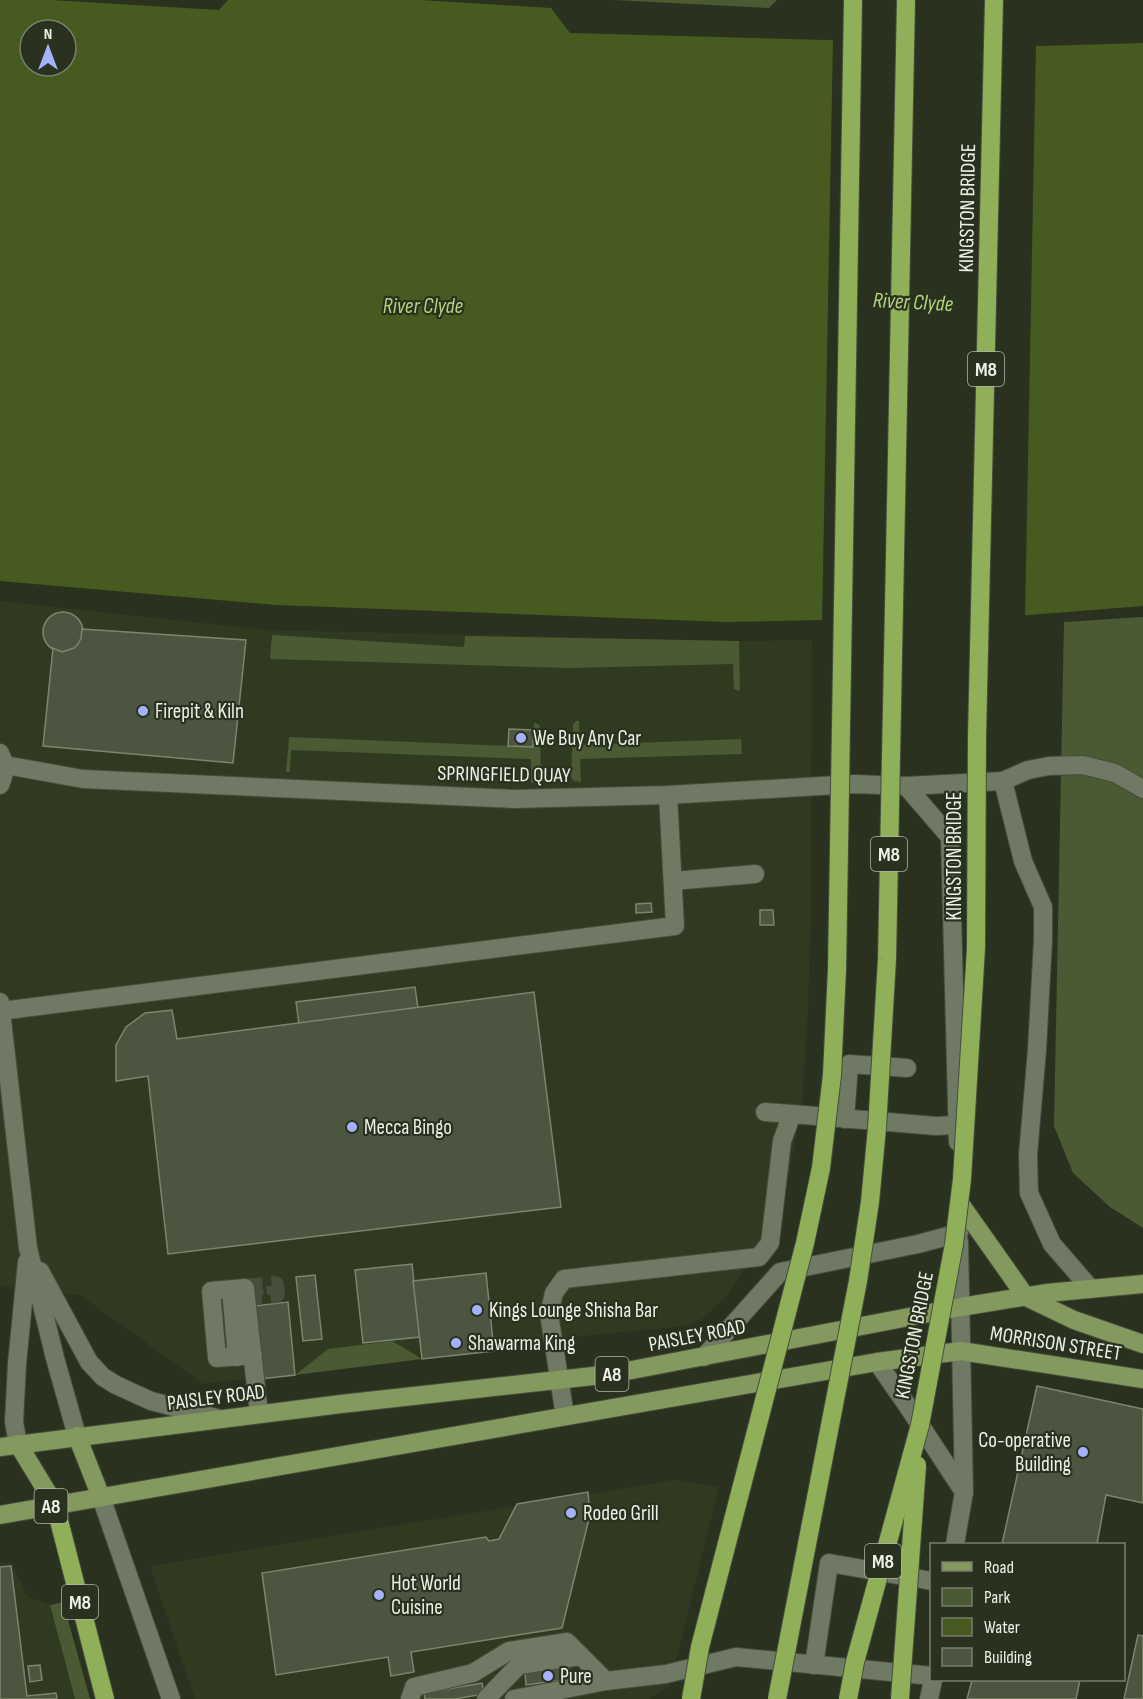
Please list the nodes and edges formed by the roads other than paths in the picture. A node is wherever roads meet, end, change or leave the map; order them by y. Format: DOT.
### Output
graph roads {
  1 [pos="853,0"];
  2 [pos="906,0"];
  3 [pos="994,0"];
  4 [pos="2,759"];
  5 [pos="1003,781"];
  6 [pos="0,785"];
  7 [pos="906,786"];
  8 [pos="1143,789"];
  9 [pos="668,795"];
  10 [pos="755,874"];
  11 [pos="673,881"];
  12 [pos="0,1008"];
  13 [pos="907,1068"];
  14 [pos="765,1112"];
  15 [pos="792,1114"];
  16 [pos="845,1119"];
  17 [pos="957,1125"];
  18 [pos="961,1205"];
  19 [pos="959,1233"];
  20 [pos="28,1248"];
  21 [pos="1143,1284"];
  22 [pos="1090,1289"];
  23 [pos="1026,1297"];
  24 [pos="961,1307"];
  25 [pos="1143,1344"];
  26 [pos="962,1352"];
  27 [pos="245,1356"];
  28 [pos="704,1357"];
  29 [pos="876,1362"];
  30 [pos="1143,1379"];
  31 [pos="558,1380"];
  32 [pos="259,1414"];
  33 [pos="564,1416"];
  34 [pos="220,1419"];
  35 [pos="920,1425"];
  36 [pos="78,1436"];
  37 [pos="9,1446"];
  38 [pos="964,1492"];
  39 [pos="101,1497"];
  40 [pos="54,1505"];
  41 [pos="0,1515"];
  42 [pos="955,1543"];
  43 [pos="930,1581"];
  44 [pos="581,1656"];
  45 [pos="814,1665"];
  46 [pos="930,1678"];
  47 [pos="932,1681"];
  48 [pos="606,1682"];
  49 [pos="105,1699"];
  50 [pos="171,1699"];
  51 [pos="410,1699"];
  52 [pos="486,1699"];
  53 [pos="514,1699"];
  54 [pos="691,1699"];
  55 [pos="777,1699"];
  56 [pos="848,1699"];
  57 [pos="900,1699"];
  58 [pos="929,1699"];
  1 -- 54 [label="highway, bridge"];
  2 -- 55 [label="highway, M8, bridge"];
  3 -- 35 [label="highway, KINGSTON BRIDGE / M8, bridge"];
  4 -- 6 [label="street, SPRINGFIELD QUAY"];
  4 -- 9 [label="street, SPRINGFIELD QUAY"];
  5 -- 7 [label="street, SPRINGFIELD QUAY"];
  5 -- 8 [label="street, SPRINGFIELD QUAY"];
  5 -- 22 [label="street"];
  7 -- 9 [label="street, SPRINGFIELD QUAY"];
  7 -- 17 [label="street"];
  9 -- 11 [label="street"];
  10 -- 11 [label="street"];
  11 -- 12 [label="street"];
  12 -- 20 [label="street"];
  13 -- 16 [label="street"];
  14 -- 15 [label="street"];
  15 -- 16 [label="street"];
  15 -- 31 [label="street"];
  16 -- 17 [label="street"];
  17 -- 18 [label="street"];
  18 -- 19 [label="street"];
  18 -- 23 [label="main road"];
  19 -- 24 [label="street"];
  19 -- 28 [label="street"];
  20 -- 34 [label="street"];
  20 -- 36 [label="street"];
  20 -- 37 [label="street"];
  21 -- 22 [label="main road, PAISLEY ROAD / A8"];
  22 -- 23 [label="main road, PAISLEY ROAD / A8"];
  23 -- 24 [label="main road, PAISLEY ROAD / A8"];
  23 -- 25 [label="main road"];
  24 -- 26 [label="street"];
  24 -- 28 [label="main road, PAISLEY ROAD / A8"];
  26 -- 29 [label="main road, A8"];
  26 -- 30 [label="main road, MORRISON STREET / A8"];
  26 -- 38 [label="street"];
  27 -- 27 [label="street"];
  27 -- 32 [label="street"];
  28 -- 31 [label="main road, PAISLEY ROAD / A8"];
  29 -- 33 [label="main road, A8"];
  29 -- 38 [label="street"];
  31 -- 32 [label="main road, PAISLEY ROAD / A8"];
  31 -- 33 [label="street"];
  32 -- 34 [label="main road, PAISLEY ROAD / A8"];
  33 -- 39 [label="main road, A8"];
  34 -- 36 [label="main road, PAISLEY ROAD / A8"];
  35 -- 56 [label="highway, KINGSTON BRIDGE / M8, bridge"];
  35 -- 57 [label="highway, bridge"];
  36 -- 37 [label="main road, PAISLEY ROAD / A8"];
  36 -- 39 [label="main road"];
  37 -- 40 [label="main road"];
  38 -- 42 [label="street"];
  39 -- 40 [label="main road, A8"];
  39 -- 50 [label="street"];
  40 -- 41 [label="main road, A8"];
  40 -- 49 [label="highway, M8"];
  43 -- 45 [label="street"];
  44 -- 48 [label="street"];
  44 -- 51 [label="street"];
  44 -- 52 [label="street"];
  45 -- 46 [label="street"];
  45 -- 48 [label="street"];
  47 -- 58 [label="street"];
  48 -- 53 [label="street"];
}
